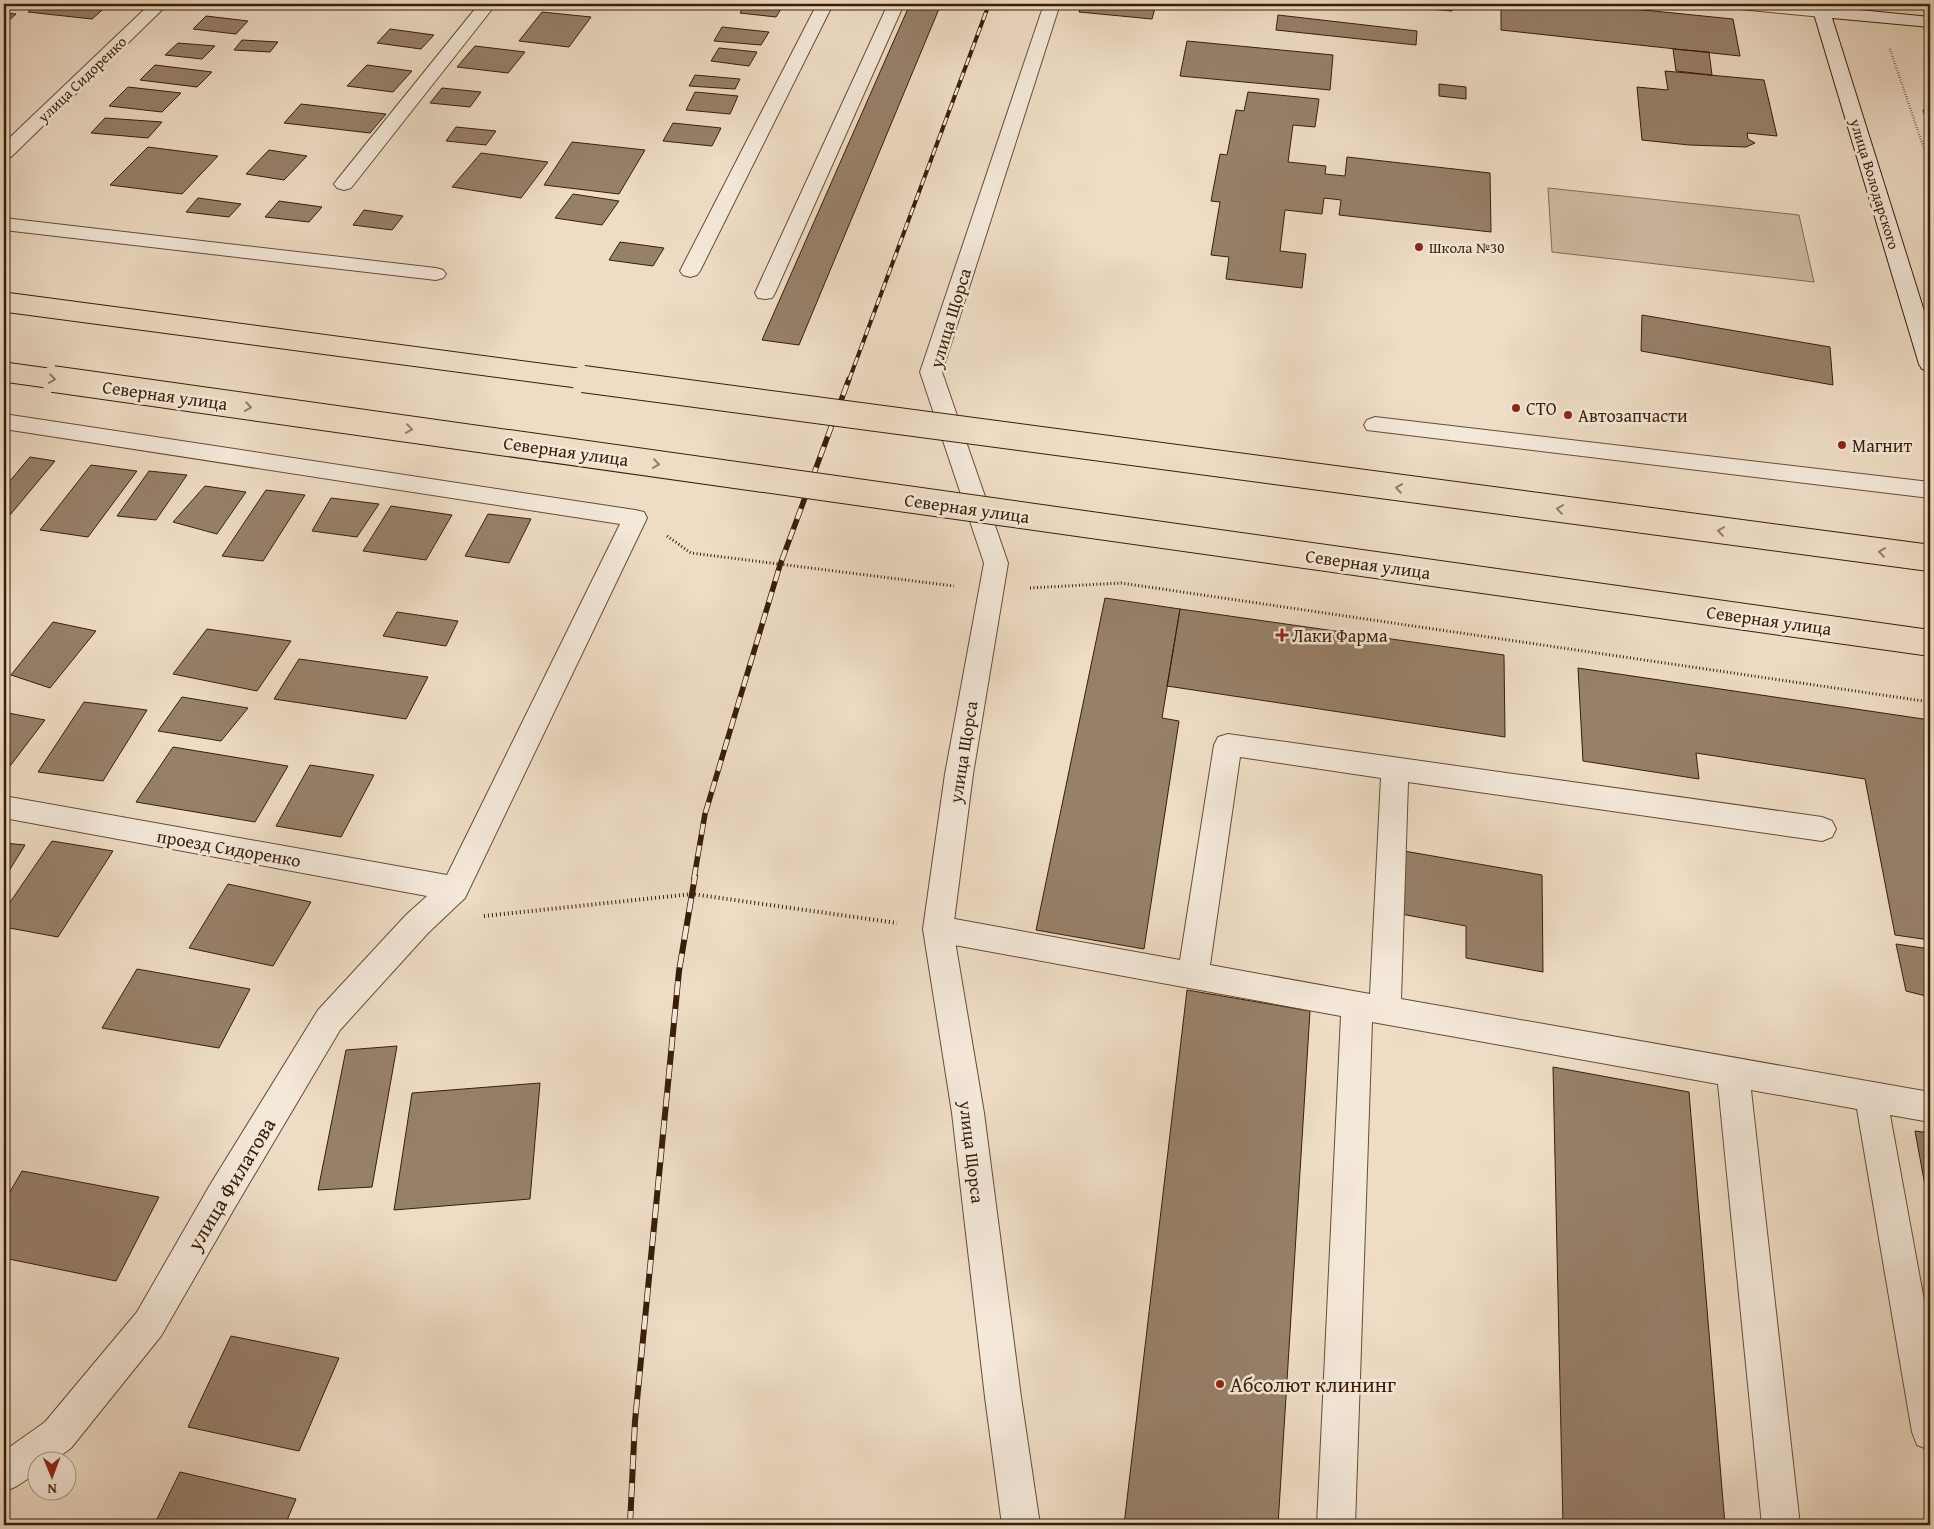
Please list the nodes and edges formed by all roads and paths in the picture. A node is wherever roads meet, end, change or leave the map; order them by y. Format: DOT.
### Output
graph roads {
  1 [pos="160,4"];
  2 [pos="488,4"];
  3 [pos="824,4"];
  4 [pos="896,4"];
  5 [pos="1052,4"];
  6 [pos="1740,4"];
  7 [pos="1821,8"];
  8 [pos="1879,17"];
  9 [pos="1930,22"];
  10 [pos="4,153"];
  11 [pos="1930,166"];
  12 [pos="344,184"];
  13 [pos="4,224"];
  14 [pos="690,271"];
  15 [pos="436,274"];
  16 [pos="765,293"];
  17 [pos="4,302"];
  18 [pos="1930,364"];
  19 [pos="4,372"];
  20 [pos="4,422"];
  21 [pos="1375,425"];
  22 [pos="1930,490"];
  23 [pos="635,518"];
  24 [pos="1930,558"];
  25 [pos="990,590"];
  26 [pos="1930,643"];
  27 [pos="1930,702"];
  28 [pos="1394,769"];
  29 [pos="4,807"];
  30 [pos="1822,829"];
  31 [pos="455,889"];
  32 [pos="417,924"];
  33 [pos="938,929"];
  34 [pos="1193,976"];
  35 [pos="1371,1008"];
  36 [pos="1733,1072"];
  37 [pos="1871,1096"];
  38 [pos="1930,1107"];
  39 [pos="1930,1432"];
  40 [pos="4,1473"];
  41 [pos="1021,1525"];
  42 [pos="1336,1525"];
  43 [pos="1781,1525"];
  1 -- 10 [label="street, улица Сидоренко"];
  2 -- 12 [label="street"];
  3 -- 14 [label="street"];
  4 -- 16 [label="street"];
  5 -- 25 [label="street, улица Щорса"];
  6 -- 7 [label="street"];
  7 -- 8 [label="street"];
  7 -- 18 [label="street, улица Володарского"];
  8 -- 9 [label="street"];
  8 -- 11 [label="path"];
  13 -- 15 [label="street"];
  24 -- 17 [label="main road, one-way, bridge"];
  19 -- 26 [label="main road, Северная улица, one-way, bridge"];
  20 -- 23 [label="street"];
  21 -- 22 [label="street"];
  23 -- 25 [label="path"];
  23 -- 31 [label="street"];
  25 -- 27 [label="path"];
  25 -- 33 [label="street, улица Щорса"];
  28 -- 30 [label="street"];
  28 -- 34 [label="street"];
  28 -- 35 [label="street"];
  29 -- 31 [label="street, проезд Сидоренко"];
  31 -- 32 [label="street, улица Филатова"];
  32 -- 33 [label="path"];
  32 -- 40 [label="street, улица Филатова"];
  33 -- 34 [label="street"];
  33 -- 41 [label="street, улица Щорса"];
  34 -- 35 [label="street"];
  35 -- 36 [label="street"];
  35 -- 42 [label="street"];
  36 -- 37 [label="street"];
  36 -- 43 [label="street"];
  37 -- 38 [label="street"];
  37 -- 39 [label="street"];
}
